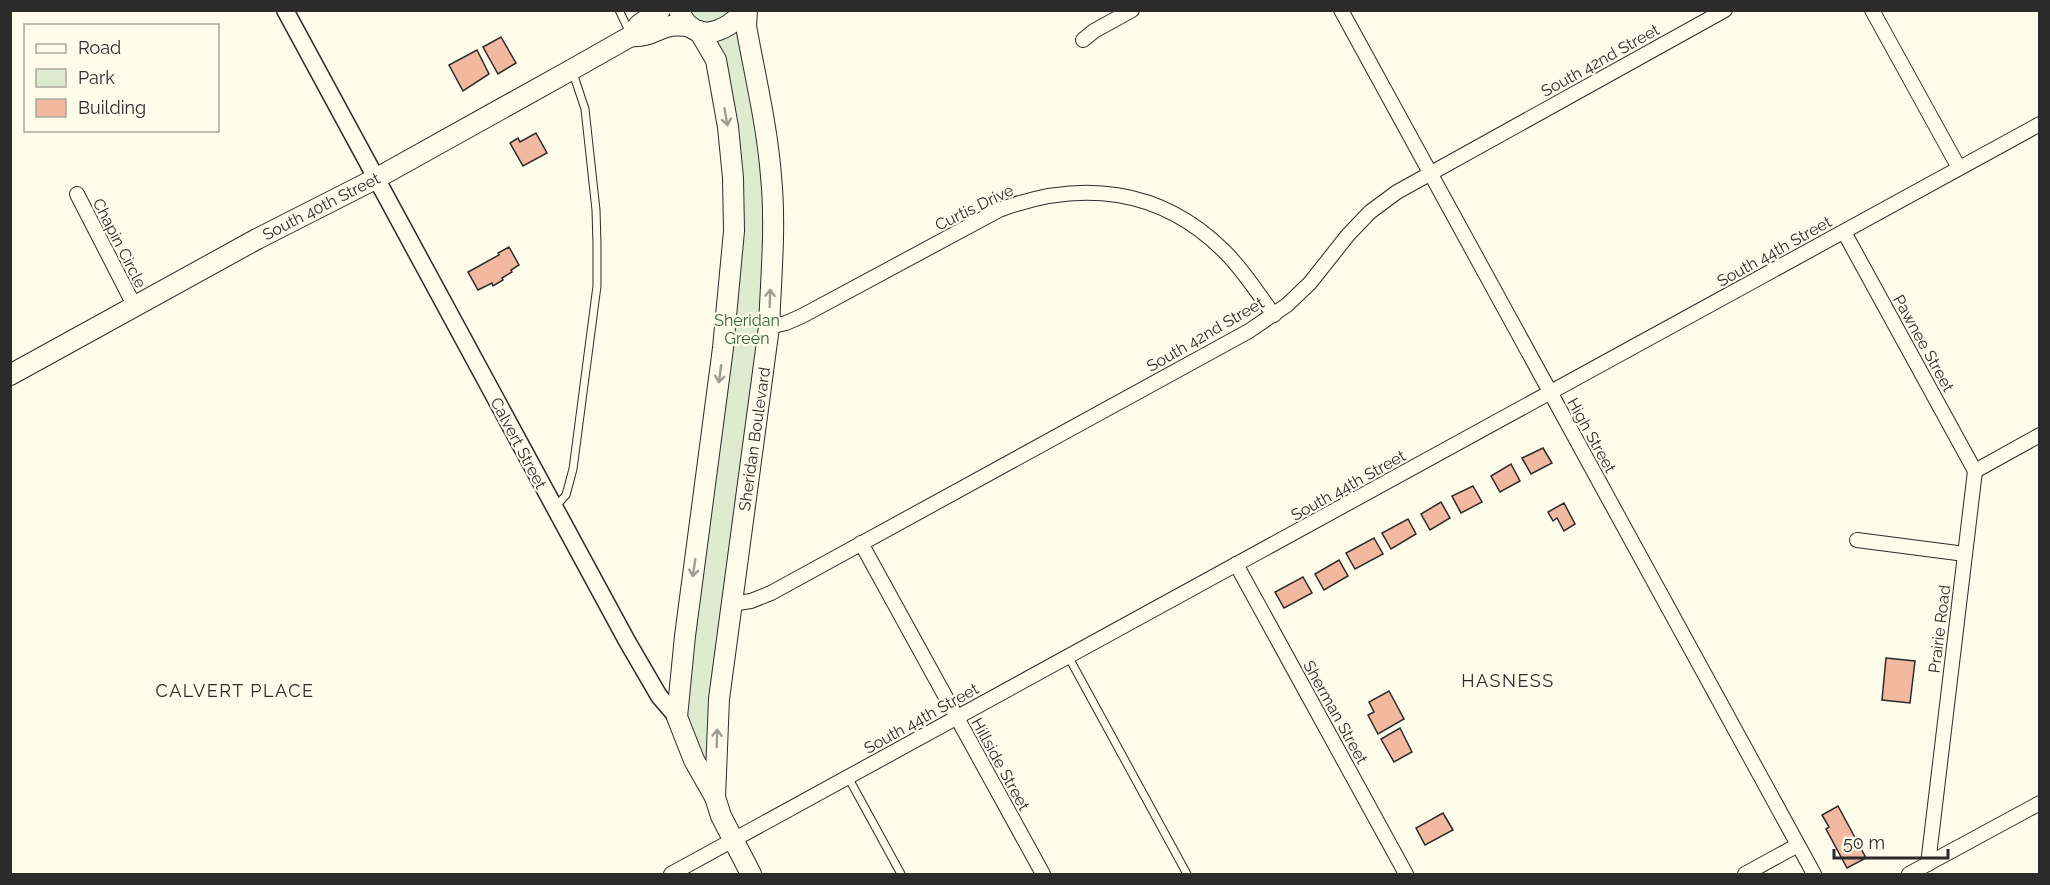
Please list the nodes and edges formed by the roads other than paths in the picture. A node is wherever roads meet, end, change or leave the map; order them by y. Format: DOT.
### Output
graph roads {
  1 [pos="285,10"];
  2 [pos="619,10"];
  3 [pos="660,10"];
  4 [pos="679,10"];
  5 [pos="746,10"];
  6 [pos="1132,10"];
  7 [pos="1341,10"];
  8 [pos="1725,10"];
  9 [pos="1872,10"];
  10 [pos="695,29"];
  11 [pos="631,36"];
  12 [pos="1083,40"];
  13 [pos="572,70"];
  14 [pos="2040,124"];
  15 [pos="1959,168"];
  16 [pos="1430,173"];
  17 [pos="377,178"];
  18 [pos="77,194"];
  19 [pos="1844,232"];
  20 [pos="135,307"];
  21 [pos="1274,315"];
  22 [pos="769,327"];
  23 [pos="10,375"];
  24 [pos="1550,393"];
  25 [pos="2040,435"];
  26 [pos="1975,471"];
  27 [pos="554,508"];
  28 [pos="1857,540"];
  29 [pos="861,543"];
  30 [pos="1965,554"];
  31 [pos="1236,564"];
  32 [pos="731,604"];
  33 [pos="1068,657"];
  34 [pos="677,717"];
  35 [pos="957,717"];
  36 [pos="848,777"];
  37 [pos="715,797"];
  38 [pos="2040,803"];
  39 [pos="733,841"];
  40 [pos="1798,845"];
  41 [pos="1928,864"];
  42 [pos="671,874"];
  43 [pos="751,874"];
  44 [pos="901,874"];
  45 [pos="1043,874"];
  46 [pos="1186,874"];
  47 [pos="1406,874"];
  48 [pos="1745,874"];
  49 [pos="1814,874"];
  50 [pos="1909,874"];
  1 -- 17 [label="street, Calvert Street"];
  2 -- 11 [label="lane"];
  3 -- 11 [label="main road, South 40th Street"];
  4 -- 10 [label="main road"];
  5 -- 10 [label="main road, South 40th Street"];
  22 -- 5 [label="main road, Sheridan Boulevard, one-way"];
  6 -- 12 [label="street"];
  7 -- 16 [label="street, High Street"];
  8 -- 16 [label="street, South 42nd Street"];
  9 -- 15 [label="street"];
  10 -- 11 [label="main road, South 40th Street"];
  10 -- 34 [label="main road, one-way"];
  11 -- 13 [label="main road, South 40th Street"];
  13 -- 17 [label="main road, South 40th Street"];
  13 -- 27 [label="lane"];
  14 -- 15 [label="street, South 44th Street"];
  15 -- 19 [label="street, South 44th Street"];
  16 -- 21 [label="street, South 42nd Street"];
  16 -- 24 [label="street, High Street"];
  17 -- 20 [label="main road, South 40th Street"];
  17 -- 27 [label="street, Calvert Street"];
  18 -- 20 [label="street, Chapin Circle"];
  19 -- 24 [label="street, South 44th Street"];
  19 -- 26 [label="street, Pawnee Street"];
  20 -- 23 [label="main road, South 40th Street"];
  21 -- 22 [label="street, Curtis Drive"];
  21 -- 29 [label="street, South 42nd Street"];
  22 -- 32 [label="main road, Sheridan Boulevard"];
  24 -- 31 [label="street, South 44th Street"];
  24 -- 40 [label="street, High Street"];
  25 -- 26 [label="street"];
  26 -- 30 [label="street, Prairie Road"];
  27 -- 34 [label="street, Calvert Street"];
  28 -- 30 [label="street"];
  29 -- 32 [label="street, South 42nd Street"];
  29 -- 35 [label="street, Hillside Street"];
  30 -- 41 [label="street, Prairie Road"];
  31 -- 33 [label="street, South 44th Street"];
  31 -- 47 [label="street, Sherman Street"];
  37 -- 32 [label="main road, Sheridan Boulevard, one-way"];
  33 -- 35 [label="street, South 44th Street"];
  33 -- 46 [label="lane"];
  34 -- 37 [label="main road, Calvert Street"];
  35 -- 36 [label="street, South 44th Street"];
  35 -- 45 [label="street, Hillside Street"];
  36 -- 39 [label="street, South 44th Street"];
  36 -- 44 [label="lane"];
  37 -- 39 [label="main road, Calvert Street"];
  38 -- 41 [label="street"];
  39 -- 42 [label="street, South 44th Street"];
  39 -- 43 [label="main road, Calvert Street"];
  40 -- 48 [label="street"];
  40 -- 49 [label="street, High Street"];
  41 -- 50 [label="street"];
}
